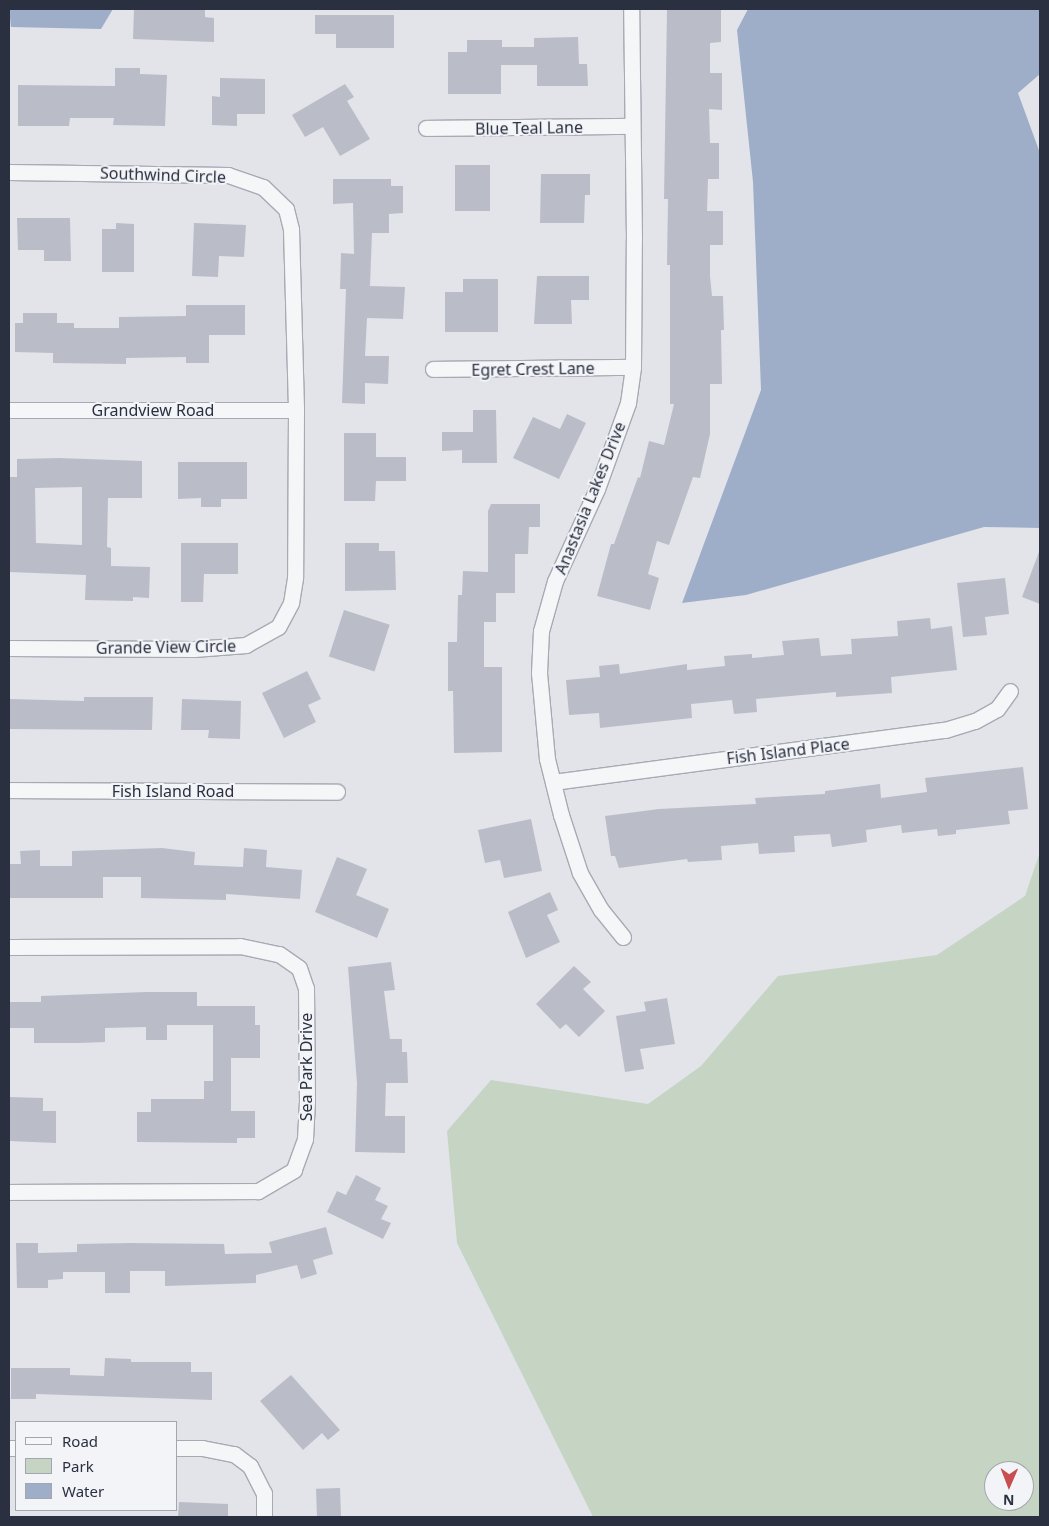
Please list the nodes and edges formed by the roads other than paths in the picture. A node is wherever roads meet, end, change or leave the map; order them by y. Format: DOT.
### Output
graph roads {
  1 [pos="631,9"];
  2 [pos="632,126"];
  3 [pos="426,128"];
  4 [pos="9,172"];
  5 [pos="633,367"];
  6 [pos="433,370"];
  7 [pos="9,410"];
  8 [pos="296,410"];
  9 [pos="9,648"];
  10 [pos="1010,691"];
  11 [pos="553,782"];
  12 [pos="9,790"];
  13 [pos="337,792"];
  14 [pos="623,937"];
  15 [pos="9,947"];
  16 [pos="9,1192"];
  17 [pos="178,1448"];
  18 [pos="264,1517"];
  1 -- 2 [label="street, Anastasia Lakes Drive"];
  2 -- 3 [label="street, Blue Teal Lane"];
  2 -- 5 [label="street, Anastasia Lakes Drive"];
  4 -- 8 [label="street, Southwind Circle"];
  5 -- 6 [label="street, Egret Crest Lane"];
  5 -- 11 [label="street, Anastasia Lakes Drive"];
  7 -- 8 [label="street, Grandview Road"];
  8 -- 9 [label="street, Grande View Circle"];
  10 -- 11 [label="street, Fish Island Place"];
  11 -- 14 [label="street, Anastasia Lakes Drive"];
  12 -- 13 [label="street, Fish Island Road"];
  15 -- 16 [label="street, Sea Park Drive"];
  17 -- 18 [label="street"];
}
